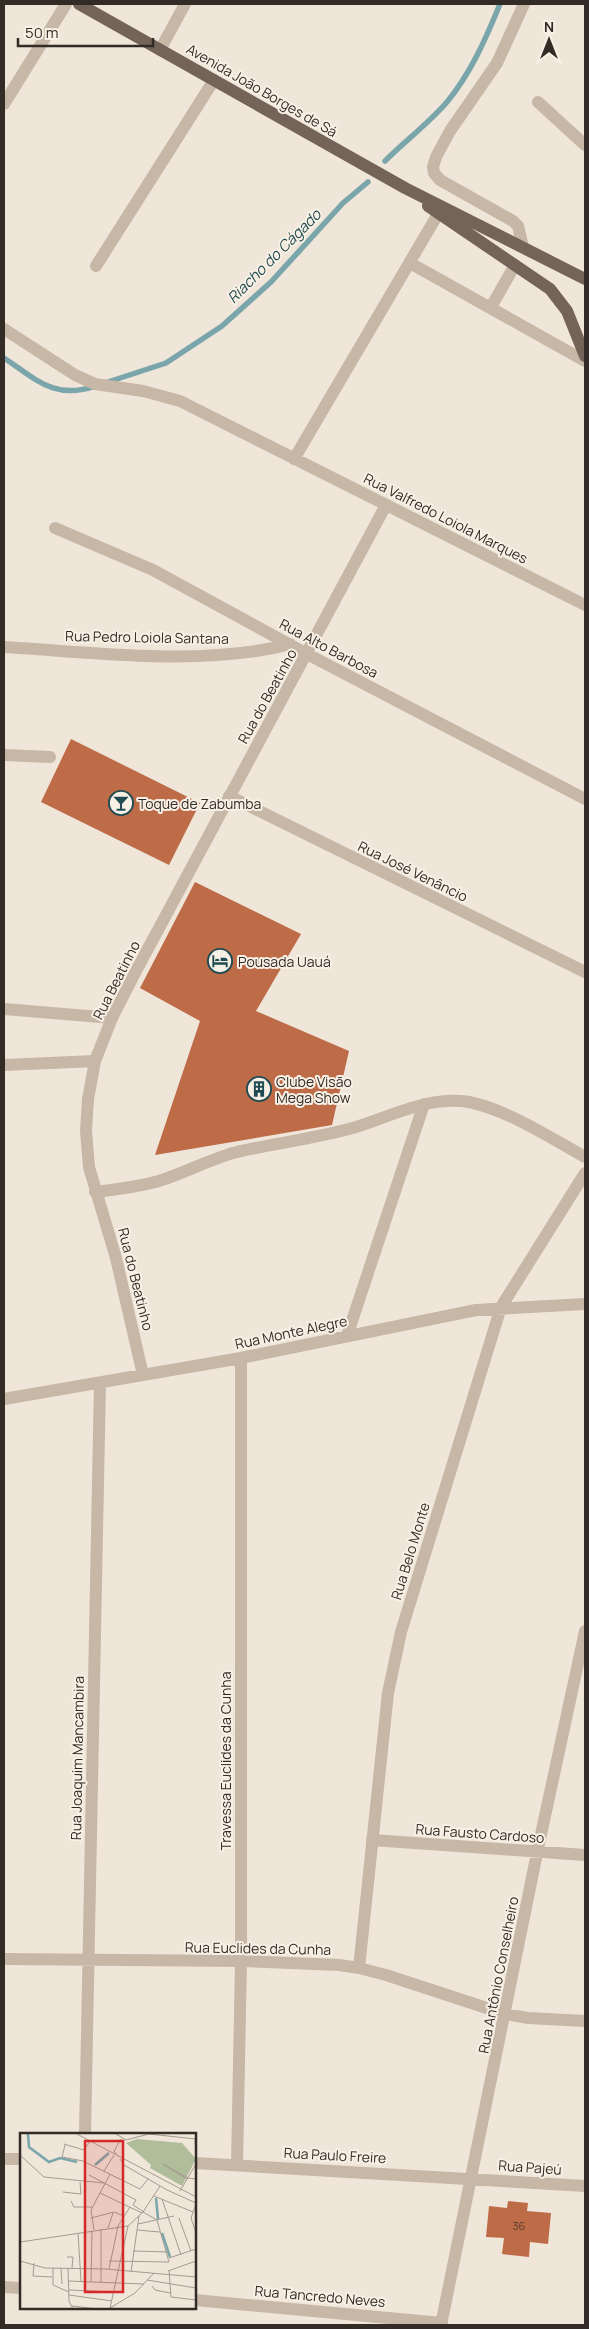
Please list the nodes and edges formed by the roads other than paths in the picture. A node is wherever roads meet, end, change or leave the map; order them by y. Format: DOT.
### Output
graph roads {
  1 [pos="66,4"];
  2 [pos="78,4"];
  3 [pos="185,4"];
  4 [pos="524,4"];
  5 [pos="160,50"];
  6 [pos="214,80"];
  7 [pos="538,102"];
  8 [pos="4,104"];
  9 [pos="585,145"];
  10 [pos="405,188"];
  11 [pos="438,214"];
  12 [pos="523,247"];
  13 [pos="410,263"];
  14 [pos="515,264"];
  15 [pos="96,266"];
  16 [pos="585,279"];
  17 [pos="491,307"];
  18 [pos="4,329"];
  19 [pos="585,356"];
  20 [pos="585,361"];
  21 [pos="294,459"];
  22 [pos="386,505"];
  23 [pos="55,528"];
  24 [pos="585,604"];
  25 [pos="290,644"];
  26 [pos="4,647"];
  27 [pos="307,654"];
  28 [pos="4,756"];
  29 [pos="50,757"];
  30 [pos="229,796"];
  31 [pos="585,799"];
  32 [pos="585,972"];
  33 [pos="4,1009"];
  34 [pos="112,1018"];
  35 [pos="95,1061"];
  36 [pos="4,1065"];
  37 [pos="424,1104"];
  38 [pos="585,1157"];
  39 [pos="585,1173"];
  40 [pos="95,1192"];
  41 [pos="585,1304"];
  42 [pos="501,1307"];
  43 [pos="347,1336"];
  44 [pos="240,1358"];
  45 [pos="143,1374"];
  46 [pos="100,1383"];
  47 [pos="4,1398"];
  48 [pos="585,1631"];
  49 [pos="372,1840"];
  50 [pos="538,1853"];
  51 [pos="585,1855"];
  52 [pos="4,1959"];
  53 [pos="90,1961"];
  54 [pos="240,1961"];
  55 [pos="359,1968"];
  56 [pos="505,2014"];
  57 [pos="585,2021"];
  58 [pos="85,2133"];
  59 [pos="4,2159"];
  60 [pos="20,2159"];
  61 [pos="196,2163"];
  62 [pos="237,2165"];
  63 [pos="473,2178"];
  64 [pos="585,2186"];
  65 [pos="4,2287"];
  66 [pos="20,2288"];
  67 [pos="196,2300"];
  68 [pos="442,2324"];
  1 -- 8 [label="street"];
  2 -- 5 [label="main road, Avenida João Borges de Sá"];
  3 -- 5 [label="street"];
  4 -- 12 [label="street"];
  5 -- 6 [label="main road, Avenida João Borges de Sá"];
  6 -- 10 [label="main road, Avenida João Borges de Sá"];
  6 -- 15 [label="street"];
  7 -- 9 [label="street"];
  10 -- 11 [label="main road, Avenida João Borges de Sá"];
  10 -- 12 [label="main road, Avenida João Borges de Sá"];
  11 -- 13 [label="street"];
  11 -- 14 [label="main road, Avenida João Borges de Sá"];
  12 -- 16 [label="main road, Avenida João Borges de Sá"];
  13 -- 17 [label="street"];
  13 -- 21 [label="street"];
  14 -- 17 [label="street"];
  14 -- 19 [label="main road, Avenida João Borges de Sá"];
  17 -- 20 [label="street"];
  18 -- 21 [label="street, Rua Valfredo Loiola Marques"];
  21 -- 22 [label="street, Rua Valfredo Loiola Marques"];
  22 -- 24 [label="street, Rua Valfredo Loiola Marques"];
  22 -- 27 [label="street, Rua do Beatinho"];
  23 -- 25 [label="street, Rua Alto Barbosa"];
  25 -- 26 [label="street, Rua Pedro Loiola Santana"];
  25 -- 27 [label="street, Rua Alto Barbosa"];
  27 -- 30 [label="street, Rua do Beatinho"];
  27 -- 31 [label="street, Rua Alto Barbosa"];
  28 -- 29 [label="street"];
  30 -- 32 [label="street, Rua José Venâncio"];
  30 -- 34 [label="street, Rua Beatinho"];
  33 -- 34 [label="street"];
  34 -- 35 [label="street, Rua Beatinho"];
  35 -- 36 [label="street"];
  35 -- 40 [label="street, Rua Beatinho"];
  37 -- 38 [label="street"];
  37 -- 40 [label="street"];
  37 -- 43 [label="street"];
  39 -- 42 [label="street, Rua Belo Monte"];
  40 -- 45 [label="street, Rua do Beatinho"];
  41 -- 42 [label="street, Rua Monte Alegre"];
  42 -- 43 [label="street, Rua Monte Alegre"];
  42 -- 49 [label="street, Rua Belo Monte"];
  43 -- 44 [label="street, Rua Monte Alegre"];
  44 -- 45 [label="street, Rua Monte Alegre"];
  44 -- 54 [label="street, Travessa Euclides da Cunha"];
  45 -- 46 [label="street, Rua Monte Alegre"];
  46 -- 47 [label="street, Rua Monte Alegre"];
  46 -- 53 [label="street, Rua Joaquim Mancambira"];
  48 -- 50 [label="street, Rua Antônio Conselheiro"];
  49 -- 50 [label="street, Rua Fausto Cardoso"];
  49 -- 55 [label="street, Rua Belo Monte"];
  50 -- 51 [label="street, Rua Fausto Cardoso"];
  50 -- 56 [label="street, Rua Antônio Conselheiro"];
  52 -- 53 [label="street, Rua Euclides da Cunha"];
  53 -- 54 [label="street, Rua Euclides da Cunha"];
  53 -- 58 [label="street, Rua Joaquim Mancambira"];
  54 -- 55 [label="street, Rua Euclides da Cunha"];
  54 -- 62 [label="street, Travessa Euclides da Cunha"];
  55 -- 56 [label="street, Rua Euclides da Cunha"];
  56 -- 57 [label="street, Rua Euclides da Cunha"];
  56 -- 63 [label="street, Rua Antônio Conselheiro"];
  59 -- 60 [label="street"];
  61 -- 62 [label="street, Rua Paulo Freire"];
  62 -- 63 [label="street, Rua Paulo Freire"];
  63 -- 64 [label="street, Rua Pajeú"];
  63 -- 68 [label="street, Rua Antônio Conselheiro"];
  65 -- 66 [label="street"];
  67 -- 68 [label="street, Rua Tancredo Neves"];
}
